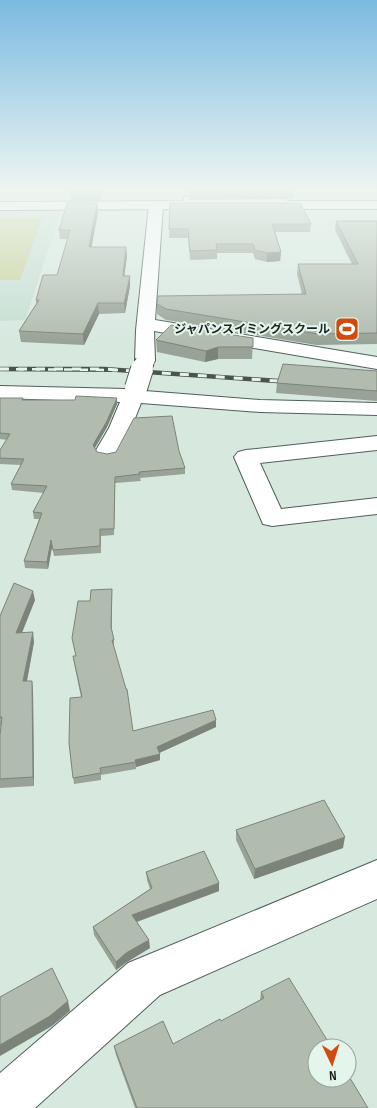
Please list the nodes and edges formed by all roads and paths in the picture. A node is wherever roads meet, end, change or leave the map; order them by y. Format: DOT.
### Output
graph roads {
  1 [pos="153,240"];
  2 [pos="146,324"];
  3 [pos="377,363"];
  4 [pos="0,392"];
  5 [pos="135,392"];
  6 [pos="377,409"];
  7 [pos="377,442"];
  8 [pos="107,452"];
  9 [pos="377,506"];
  10 [pos="377,879"];
  11 [pos="0,1106"];
  1 -- 2 [label="street"];
  2 -- 3 [label="street"];
  2 -- 5 [label="street, bridge"];
  4 -- 5 [label="street"];
  5 -- 6 [label="street"];
  5 -- 8 [label="street"];
  7 -- 9 [label="street"];
  10 -- 11 [label="street"];
}
